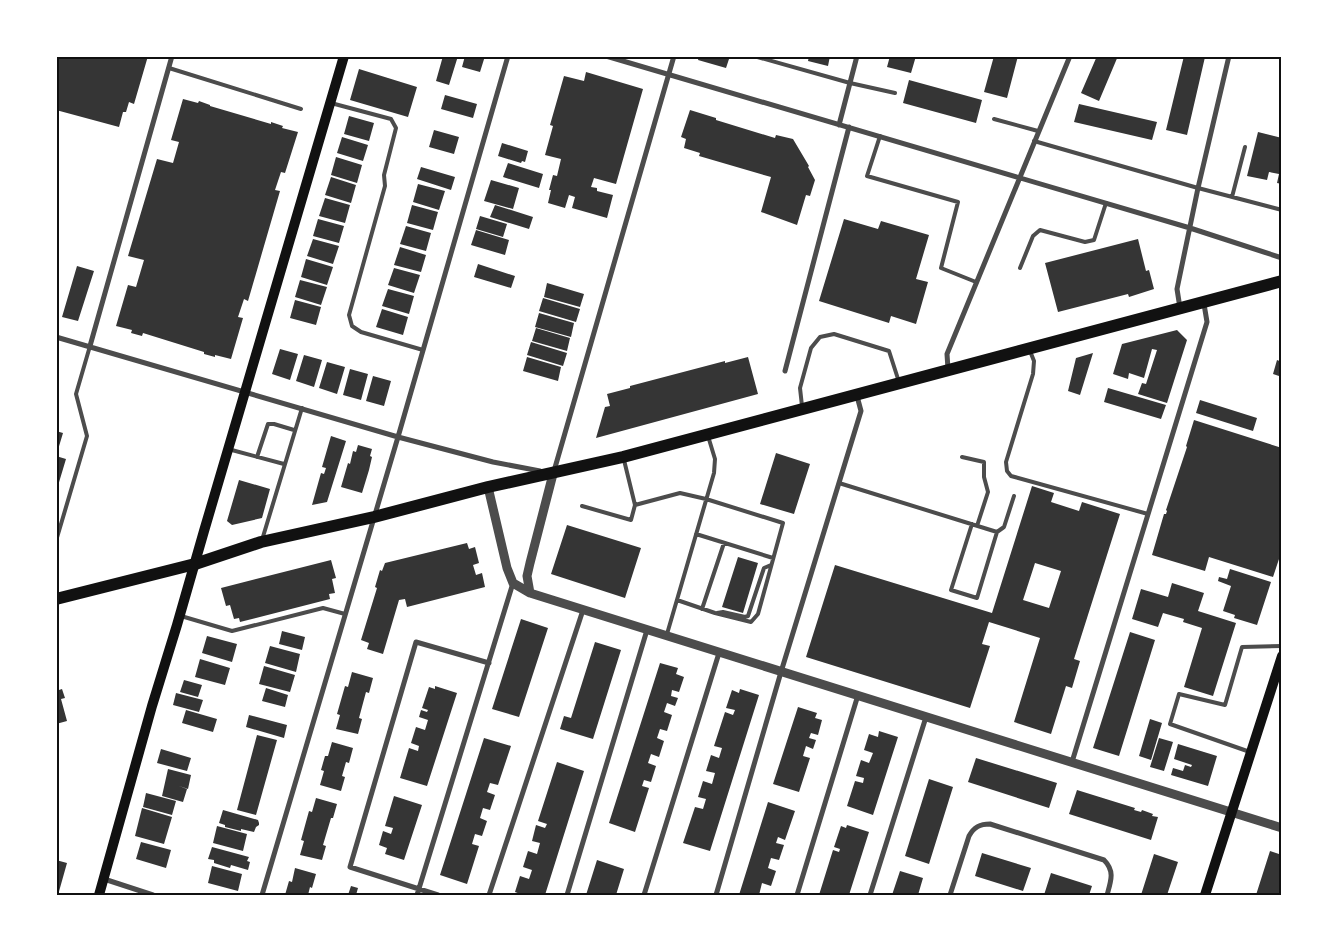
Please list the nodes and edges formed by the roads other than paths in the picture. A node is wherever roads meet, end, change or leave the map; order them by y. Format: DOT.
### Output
graph roads {
  1 [pos="172,56"];
  2 [pos="344,56"];
  3 [pos="508,56"];
  4 [pos="606,56"];
  5 [pos="674,56"];
  6 [pos="754,56"];
  7 [pos="857,56"];
  8 [pos="1070,56"];
  9 [pos="1229,56"];
  10 [pos="169,68"];
  11 [pos="668,75"];
  12 [pos="850,83"];
  13 [pos="895,93"];
  14 [pos="330,103"];
  15 [pos="302,109"];
  16 [pos="994,119"];
  17 [pos="839,125"];
  18 [pos="850,128"];
  19 [pos="1038,131"];
  20 [pos="880,136"];
  21 [pos="1034,141"];
  22 [pos="1245,147"];
  23 [pos="1019,178"];
  24 [pos="1198,188"];
  25 [pos="1232,197"];
  26 [pos="1106,203"];
  27 [pos="1282,210"];
  28 [pos="1190,228"];
  29 [pos="1282,258"];
  30 [pos="1020,268"];
  31 [pos="1282,281"];
  32 [pos="976,282"];
  33 [pos="1204,303"];
  34 [pos="1180,309"];
  35 [pos="56,336"];
  36 [pos="90,346"];
  37 [pos="1030,349"];
  38 [pos="423,350"];
  39 [pos="785,371"];
  40 [pos="949,371"];
  41 [pos="900,384"];
  42 [pos="245,392"];
  43 [pos="857,395"];
  44 [pos="302,408"];
  45 [pos="804,409"];
  46 [pos="294,430"];
  47 [pos="708,435"];
  48 [pos="398,437"];
  49 [pos="228,449"];
  50 [pos="962,457"];
  51 [pos="257,458"];
  52 [pos="623,458"];
  53 [pos="284,464"];
  54 [pos="553,474"];
  55 [pos="839,482"];
  56 [pos="488,487"];
  57 [pos="1014,496"];
  58 [pos="706,499"];
  59 [pos="635,505"];
  60 [pos="582,506"];
  61 [pos="1148,514"];
  62 [pos="374,516"];
  63 [pos="974,525"];
  64 [pos="997,532"];
  65 [pos="696,534"];
  66 [pos="56,541"];
  67 [pos="261,542"];
  68 [pos="724,543"];
  69 [pos="773,558"];
  70 [pos="195,564"];
  71 [pos="771,565"];
  72 [pos="513,583"];
  73 [pos="530,593"];
  74 [pos="56,599"];
  75 [pos="677,600"];
  76 [pos="702,609"];
  77 [pos="583,610"];
  78 [pos="715,613"];
  79 [pos="345,614"];
  80 [pos="180,616"];
  81 [pos="646,630"];
  82 [pos="666,636"];
  83 [pos="1282,646"];
  84 [pos="719,653"];
  85 [pos="1282,656"];
  86 [pos="489,663"];
  87 [pos="781,672"];
  88 [pos="858,695"];
  89 [pos="926,717"];
  90 [pos="1250,752"];
  91 [pos="1072,762"];
  92 [pos="1231,812"];
  93 [pos="1282,828"];
  94 [pos="103,879"];
  95 [pos="419,889"];
  96 [pos="98,895"];
  97 [pos="154,895"];
  98 [pos="262,895"];
  99 [pos="417,895"];
  100 [pos="438,895"];
  101 [pos="490,895"];
  102 [pos="567,895"];
  103 [pos="644,895"];
  104 [pos="716,895"];
  105 [pos="797,895"];
  106 [pos="870,895"];
  107 [pos="950,895"];
  108 [pos="1107,895"];
  109 [pos="1205,895"];
  1 -- 10 [label="street"];
  2 -- 14 [label="main road"];
  3 -- 38 [label="street"];
  4 -- 11 [label="street"];
  5 -- 11 [label="street"];
  6 -- 12 [label="lane"];
  7 -- 12 [label="street"];
  8 -- 19 [label="street"];
  9 -- 24 [label="street"];
  10 -- 15 [label="lane"];
  10 -- 36 [label="street"];
  11 -- 17 [label="street"];
  11 -- 54 [label="street"];
  12 -- 13 [label="lane"];
  12 -- 17 [label="street"];
  14 -- 38 [label="lane"];
  14 -- 42 [label="main road"];
  16 -- 19 [label="lane"];
  17 -- 18 [label="street"];
  18 -- 20 [label="street"];
  18 -- 39 [label="street"];
  19 -- 21 [label="street"];
  20 -- 23 [label="street"];
  20 -- 32 [label="lane"];
  21 -- 23 [label="street"];
  21 -- 24 [label="lane"];
  22 -- 25 [label="lane"];
  23 -- 26 [label="street"];
  23 -- 32 [label="street"];
  24 -- 25 [label="lane"];
  24 -- 28 [label="street"];
  25 -- 27 [label="lane"];
  26 -- 28 [label="street"];
  26 -- 30 [label="lane"];
  28 -- 29 [label="street"];
  28 -- 34 [label="street"];
  31 -- 33 [label="main road"];
  32 -- 40 [label="street"];
  33 -- 34 [label="main road"];
  33 -- 61 [label="street"];
  34 -- 37 [label="main road"];
  35 -- 36 [label="street"];
  36 -- 42 [label="street"];
  36 -- 66 [label="lane"];
  37 -- 40 [label="main road"];
  37 -- 61 [label="lane"];
  38 -- 48 [label="street"];
  40 -- 41 [label="main road"];
  41 -- 43 [label="main road"];
  41 -- 45 [label="lane"];
  42 -- 44 [label="street"];
  42 -- 49 [label="main road"];
  43 -- 45 [label="main road"];
  43 -- 55 [label="street"];
  44 -- 46 [label="lane"];
  44 -- 48 [label="street"];
  45 -- 47 [label="main road"];
  46 -- 51 [label="lane"];
  46 -- 53 [label="lane"];
  47 -- 52 [label="main road"];
  47 -- 58 [label="lane"];
  48 -- 54 [label="street"];
  48 -- 62 [label="street"];
  49 -- 51 [label="lane"];
  49 -- 70 [label="main road"];
  50 -- 63 [label="lane"];
  51 -- 53 [label="lane"];
  52 -- 54 [label="main road"];
  52 -- 59 [label="lane"];
  53 -- 67 [label="lane"];
  54 -- 56 [label="main road"];
  54 -- 73 [label="street"];
  55 -- 63 [label="lane"];
  55 -- 87 [label="street"];
  56 -- 62 [label="main road"];
  56 -- 72 [label="street"];
  57 -- 64 [label="lane"];
  58 -- 59 [label="lane"];
  58 -- 65 [label="lane"];
  58 -- 69 [label="lane"];
  59 -- 60 [label="lane"];
  61 -- 91 [label="street"];
  62 -- 67 [label="main road"];
  62 -- 79 [label="street"];
  63 -- 64 [label="lane"];
  63 -- 64 [label="lane"];
  65 -- 68 [label="lane"];
  65 -- 75 [label="lane"];
  67 -- 70 [label="main road"];
  68 -- 69 [label="lane"];
  68 -- 76 [label="lane"];
  69 -- 71 [label="lane"];
  70 -- 74 [label="main road"];
  70 -- 80 [label="main road"];
  71 -- 78 [label="lane"];
  71 -- 78 [label="lane"];
  72 -- 73 [label="street"];
  72 -- 86 [label="street"];
  73 -- 77 [label="street"];
  75 -- 76 [label="lane"];
  75 -- 82 [label="lane"];
  76 -- 78 [label="lane"];
  77 -- 81 [label="street"];
  77 -- 101 [label="street"];
  79 -- 80 [label="lane"];
  79 -- 98 [label="street"];
  80 -- 94 [label="main road"];
  81 -- 82 [label="street"];
  81 -- 102 [label="street"];
  82 -- 84 [label="street"];
  83 -- 90 [label="lane"];
  84 -- 87 [label="street"];
  84 -- 103 [label="street"];
  85 -- 90 [label="main road"];
  86 -- 95 [label="street"];
  86 -- 95 [label="street"];
  87 -- 88 [label="street"];
  87 -- 104 [label="street"];
  88 -- 89 [label="street"];
  88 -- 105 [label="street"];
  89 -- 91 [label="street"];
  89 -- 106 [label="street"];
  90 -- 92 [label="main road"];
  91 -- 92 [label="street"];
  92 -- 93 [label="street"];
  92 -- 109 [label="main road"];
  94 -- 96 [label="main road"];
  94 -- 97 [label="street"];
  95 -- 99 [label="street"];
  95 -- 100 [label="street"];
  107 -- 108 [label="street"];
}
